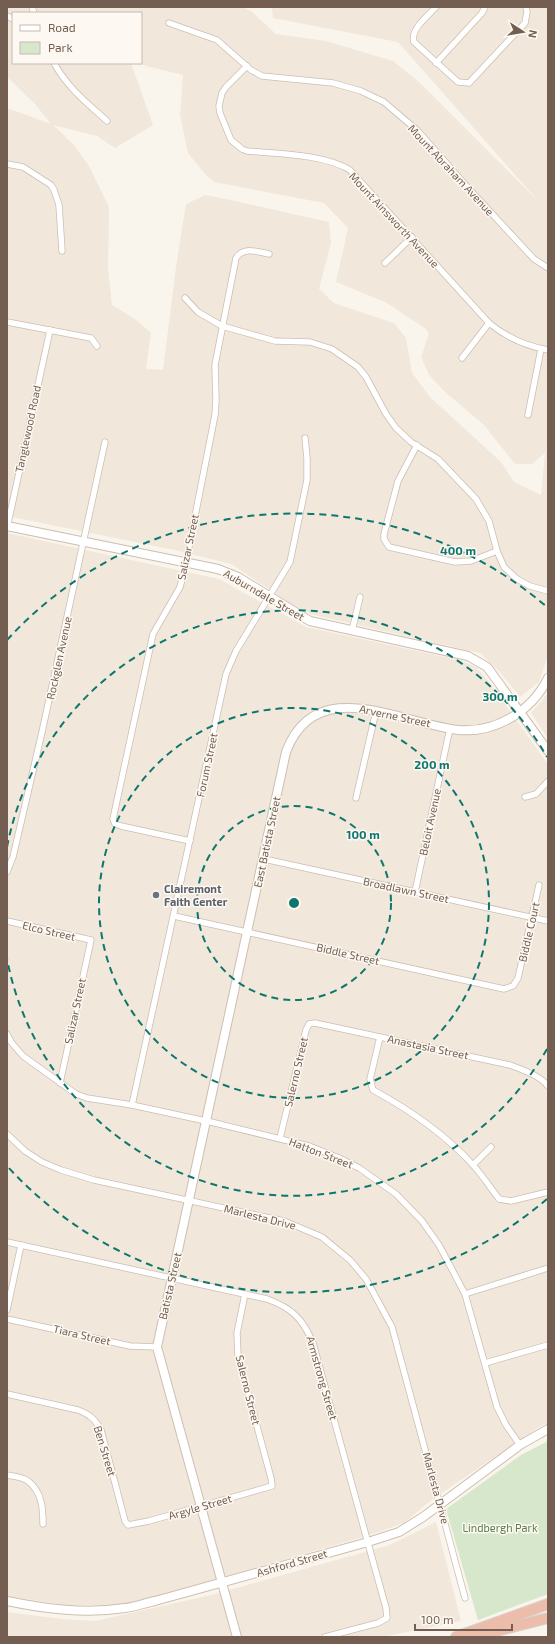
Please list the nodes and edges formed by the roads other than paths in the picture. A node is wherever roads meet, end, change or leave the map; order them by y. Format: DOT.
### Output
graph roads {
  1 [pos="436,7"];
  2 [pos="485,7"];
  3 [pos="526,7"];
  4 [pos="169,23"];
  5 [pos="436,63"];
  6 [pos="55,64"];
  7 [pos="247,66"];
  8 [pos="107,121"];
  9 [pos="7,164"];
  10 [pos="412,237"];
  11 [pos="62,251"];
  12 [pos="269,254"];
  13 [pos="385,263"];
  14 [pos="548,268"];
  15 [pos="186,298"];
  16 [pos="7,322"];
  17 [pos="488,323"];
  18 [pos="222,326"];
  19 [pos="50,330"];
  20 [pos="97,346"];
  21 [pos="541,349"];
  22 [pos="548,350"];
  23 [pos="462,358"];
  24 [pos="528,415"];
  25 [pos="305,438"];
  26 [pos="105,442"];
  27 [pos="417,445"];
  28 [pos="7,527"];
  29 [pos="84,542"];
  30 [pos="497,551"];
  31 [pos="186,562"];
  32 [pos="548,591"];
  33 [pos="360,597"];
  34 [pos="269,598"];
  35 [pos="352,631"];
  36 [pos="548,678"];
  37 [pos="376,711"];
  38 [pos="521,712"];
  39 [pos="450,728"];
  40 [pos="548,751"];
  41 [pos="286,752"];
  42 [pos="548,781"];
  43 [pos="525,797"];
  44 [pos="356,798"];
  45 [pos="190,841"];
  46 [pos="10,856"];
  47 [pos="264,859"];
  48 [pos="7,872"];
  49 [pos="539,886"];
  50 [pos="415,892"];
  51 [pos="174,916"];
  52 [pos="532,917"];
  53 [pos="7,921"];
  54 [pos="548,921"];
  55 [pos="248,932"];
  56 [pos="91,940"];
  57 [pos="518,978"];
  58 [pos="306,1030"];
  59 [pos="7,1034"];
  60 [pos="380,1037"];
  61 [pos="547,1082"];
  62 [pos="60,1083"];
  63 [pos="132,1105"];
  64 [pos="206,1122"];
  65 [pos="7,1134"];
  66 [pos="280,1138"];
  67 [pos="491,1147"];
  68 [pos="472,1165"];
  69 [pos="548,1192"];
  70 [pos="189,1200"];
  71 [pos="7,1242"];
  72 [pos="21,1245"];
  73 [pos="548,1268"];
  74 [pos="171,1278"];
  75 [pos="245,1294"];
  76 [pos="465,1294"];
  77 [pos="7,1310"];
  78 [pos="7,1319"];
  79 [pos="548,1345"];
  80 [pos="157,1347"];
  81 [pos="485,1363"];
  82 [pos="7,1394"];
  83 [pos="548,1429"];
  84 [pos="520,1445"];
  85 [pos="7,1475"];
  86 [pos="272,1486"];
  87 [pos="440,1504"];
  88 [pos="201,1506"];
  89 [pos="43,1524"];
  90 [pos="128,1525"];
  91 [pos="368,1542"];
  92 [pos="222,1583"];
  93 [pos="465,1598"];
  94 [pos="7,1601"];
  95 [pos="548,1604"];
  96 [pos="548,1618"];
  97 [pos="238,1637"];
  98 [pos="325,1637"];
  99 [pos="456,1637"];
  100 [pos="473,1637"];
  1 -- 5 [label="street"];
  2 -- 5 [label="street"];
  3 -- 5 [label="street"];
  4 -- 7 [label="street, Mount Abraham Avenue"];
  6 -- 8 [label="street"];
  7 -- 10 [label="street, Mount Ainsworth Avenue"];
  7 -- 14 [label="street, Mount Abraham Avenue"];
  9 -- 11 [label="street"];
  10 -- 13 [label="street"];
  10 -- 17 [label="street, Mount Ainsworth Avenue"];
  12 -- 18 [label="street, Salizar Street"];
  15 -- 18 [label="street"];
  16 -- 19 [label="street"];
  17 -- 21 [label="street, Mount Ainsworth Avenue"];
  17 -- 23 [label="street"];
  18 -- 27 [label="street"];
  18 -- 31 [label="street, Salizar Street"];
  19 -- 20 [label="street"];
  19 -- 28 [label="street, Tanglewood Road"];
  21 -- 22 [label="street, Mount Ainsworth Avenue"];
  21 -- 24 [label="street"];
  25 -- 34 [label="street, Forum Street"];
  26 -- 29 [label="street, Rockglen Avenue"];
  27 -- 30 [label="street"];
  27 -- 30 [label="street"];
  28 -- 29 [label="street, Auburndale Street"];
  29 -- 31 [label="street, Auburndale Street"];
  29 -- 46 [label="street, Rockglen Avenue"];
  30 -- 32 [label="street"];
  31 -- 34 [label="street, Auburndale Street"];
  31 -- 45 [label="street, Salizar Street"];
  33 -- 35 [label="street"];
  34 -- 35 [label="street, Auburndale Street"];
  34 -- 45 [label="street, Forum Street"];
  35 -- 38 [label="street, Auburndale Street"];
  36 -- 38 [label="street, Arverne Street"];
  37 -- 39 [label="street, Arverne Street"];
  37 -- 41 [label="street, Arverne Street"];
  37 -- 44 [label="street"];
  38 -- 39 [label="street, Arverne Street"];
  38 -- 40 [label="street, Auburndale Street"];
  39 -- 50 [label="street, Beloit Avenue"];
  41 -- 47 [label="street, East Batista Street"];
  42 -- 43 [label="street"];
  45 -- 51 [label="street, Forum Street"];
  46 -- 48 [label="street, Rockglen Avenue"];
  47 -- 50 [label="street, Broadlawn Street"];
  47 -- 55 [label="street, East Batista Street"];
  49 -- 52 [label="street, Biddle Court"];
  50 -- 52 [label="street, Broadlawn Street"];
  51 -- 55 [label="street, Biddle Street"];
  51 -- 63 [label="street, Forum Street"];
  52 -- 54 [label="street, Broadlawn Street"];
  52 -- 57 [label="street, Biddle Court"];
  53 -- 56 [label="street, Elco Street"];
  55 -- 57 [label="street, Biddle Street"];
  55 -- 64 [label="street, Batista Street"];
  56 -- 62 [label="street, Salizar Street"];
  58 -- 60 [label="street, Anastasia Street"];
  58 -- 66 [label="street, Salerno Street"];
  59 -- 62 [label="street, Hatton Street"];
  60 -- 61 [label="street, Anastasia Street"];
  60 -- 68 [label="street"];
  62 -- 63 [label="street, Hatton Street"];
  63 -- 64 [label="street, Hatton Street"];
  64 -- 66 [label="street, Hatton Street"];
  64 -- 70 [label="street, Batista Street"];
  65 -- 70 [label="street, Marlesta Drive"];
  66 -- 76 [label="street, Hatton Street"];
  67 -- 68 [label="street"];
  68 -- 69 [label="street"];
  70 -- 74 [label="street, Batista Street"];
  70 -- 87 [label="street, Marlesta Drive"];
  71 -- 72 [label="street, Armstrong Street"];
  72 -- 74 [label="street, Armstrong Street"];
  72 -- 77 [label="street"];
  73 -- 76 [label="street"];
  74 -- 75 [label="street, Armstrong Street"];
  74 -- 80 [label="street, Batista Street"];
  75 -- 86 [label="street, Salerno Street"];
  75 -- 91 [label="street, Armstrong Street"];
  76 -- 81 [label="street, Hatton Street"];
  78 -- 80 [label="street, Tiara Street"];
  79 -- 81 [label="street"];
  80 -- 88 [label="street, Batista Street"];
  81 -- 84 [label="street, Hatton Street"];
  82 -- 90 [label="street, Ben Street"];
  83 -- 84 [label="street, Ashford Street"];
  84 -- 87 [label="street, Ashford Street"];
  85 -- 89 [label="street"];
  86 -- 88 [label="street, Argyle Street"];
  87 -- 91 [label="street, Ashford Street"];
  87 -- 93 [label="street, Marlesta Drive"];
  88 -- 90 [label="street, Argyle Street"];
  88 -- 92 [label="street, Batista Street"];
  91 -- 92 [label="street, Ashford Street"];
  91 -- 98 [label="street, Armstrong Street"];
  92 -- 94 [label="street, Ashford Street"];
  92 -- 97 [label="street, Batista Street"];
  95 -- 99 [label="highway"];
  96 -- 100 [label="highway"];
}
